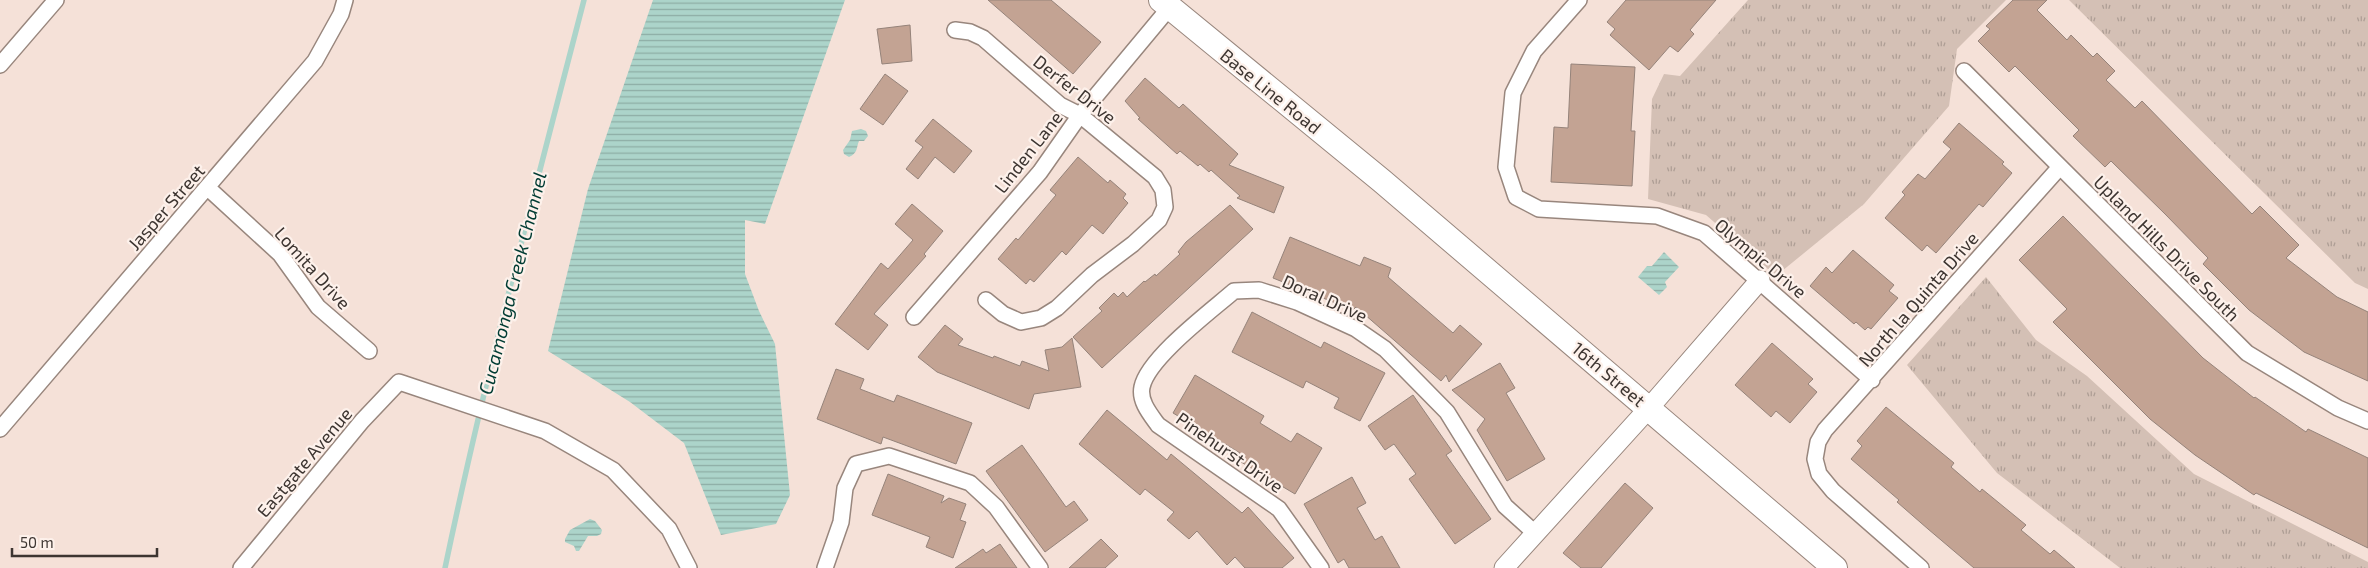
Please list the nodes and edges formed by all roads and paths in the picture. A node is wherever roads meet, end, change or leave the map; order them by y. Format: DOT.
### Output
graph roads {
  1 [pos="56,0"];
  2 [pos="345,0"];
  3 [pos="1579,0"];
  4 [pos="1165,4"];
  5 [pos="955,30"];
  6 [pos="0,65"];
  7 [pos="1964,71"];
  8 [pos="1080,115"];
  9 [pos="2059,168"];
  10 [pos="1382,181"];
  11 [pos="208,188"];
  12 [pos="1760,280"];
  13 [pos="986,300"];
  14 [pos="914,317"];
  15 [pos="369,351"];
  16 [pos="1872,380"];
  17 [pos="1142,388"];
  18 [pos="1649,408"];
  19 [pos="2368,421"];
  20 [pos="0,429"];
  21 [pos="1535,533"];
  22 [pos="241,568"];
  23 [pos="689,568"];
  24 [pos="825,568"];
  25 [pos="1040,568"];
  26 [pos="1321,568"];
  27 [pos="1504,568"];
  28 [pos="1834,568"];
  29 [pos="1922,568"];
  1 -- 6 [label="street"];
  2 -- 11 [label="street, Jasper Street"];
  3 -- 12 [label="street, Olympic Drive"];
  4 -- 8 [label="street, Linden Lane"];
  4 -- 10 [label="main road, Base Line Road"];
  5 -- 8 [label="street, Derfer Drive"];
  7 -- 9 [label="street, Upland Hills Drive South"];
  8 -- 13 [label="street, Derfer Drive"];
  8 -- 14 [label="street, Linden Lane"];
  9 -- 16 [label="street, North la Quinta Drive"];
  9 -- 19 [label="street, Upland Hills Drive South"];
  10 -- 18 [label="main road, 16th Street"];
  11 -- 15 [label="street, Lomita Drive"];
  11 -- 20 [label="street, Jasper Street"];
  12 -- 16 [label="street, Olympic Drive"];
  12 -- 18 [label="street"];
  16 -- 29 [label="street, North la Quinta Drive"];
  17 -- 21 [label="street, Doral Drive"];
  17 -- 26 [label="street, Pinehurst Drive"];
  18 -- 21 [label="street"];
  18 -- 28 [label="main road, 16th Street"];
  21 -- 27 [label="street"];
  22 -- 23 [label="street, Eastgate Avenue"];
  24 -- 25 [label="street"];
}
